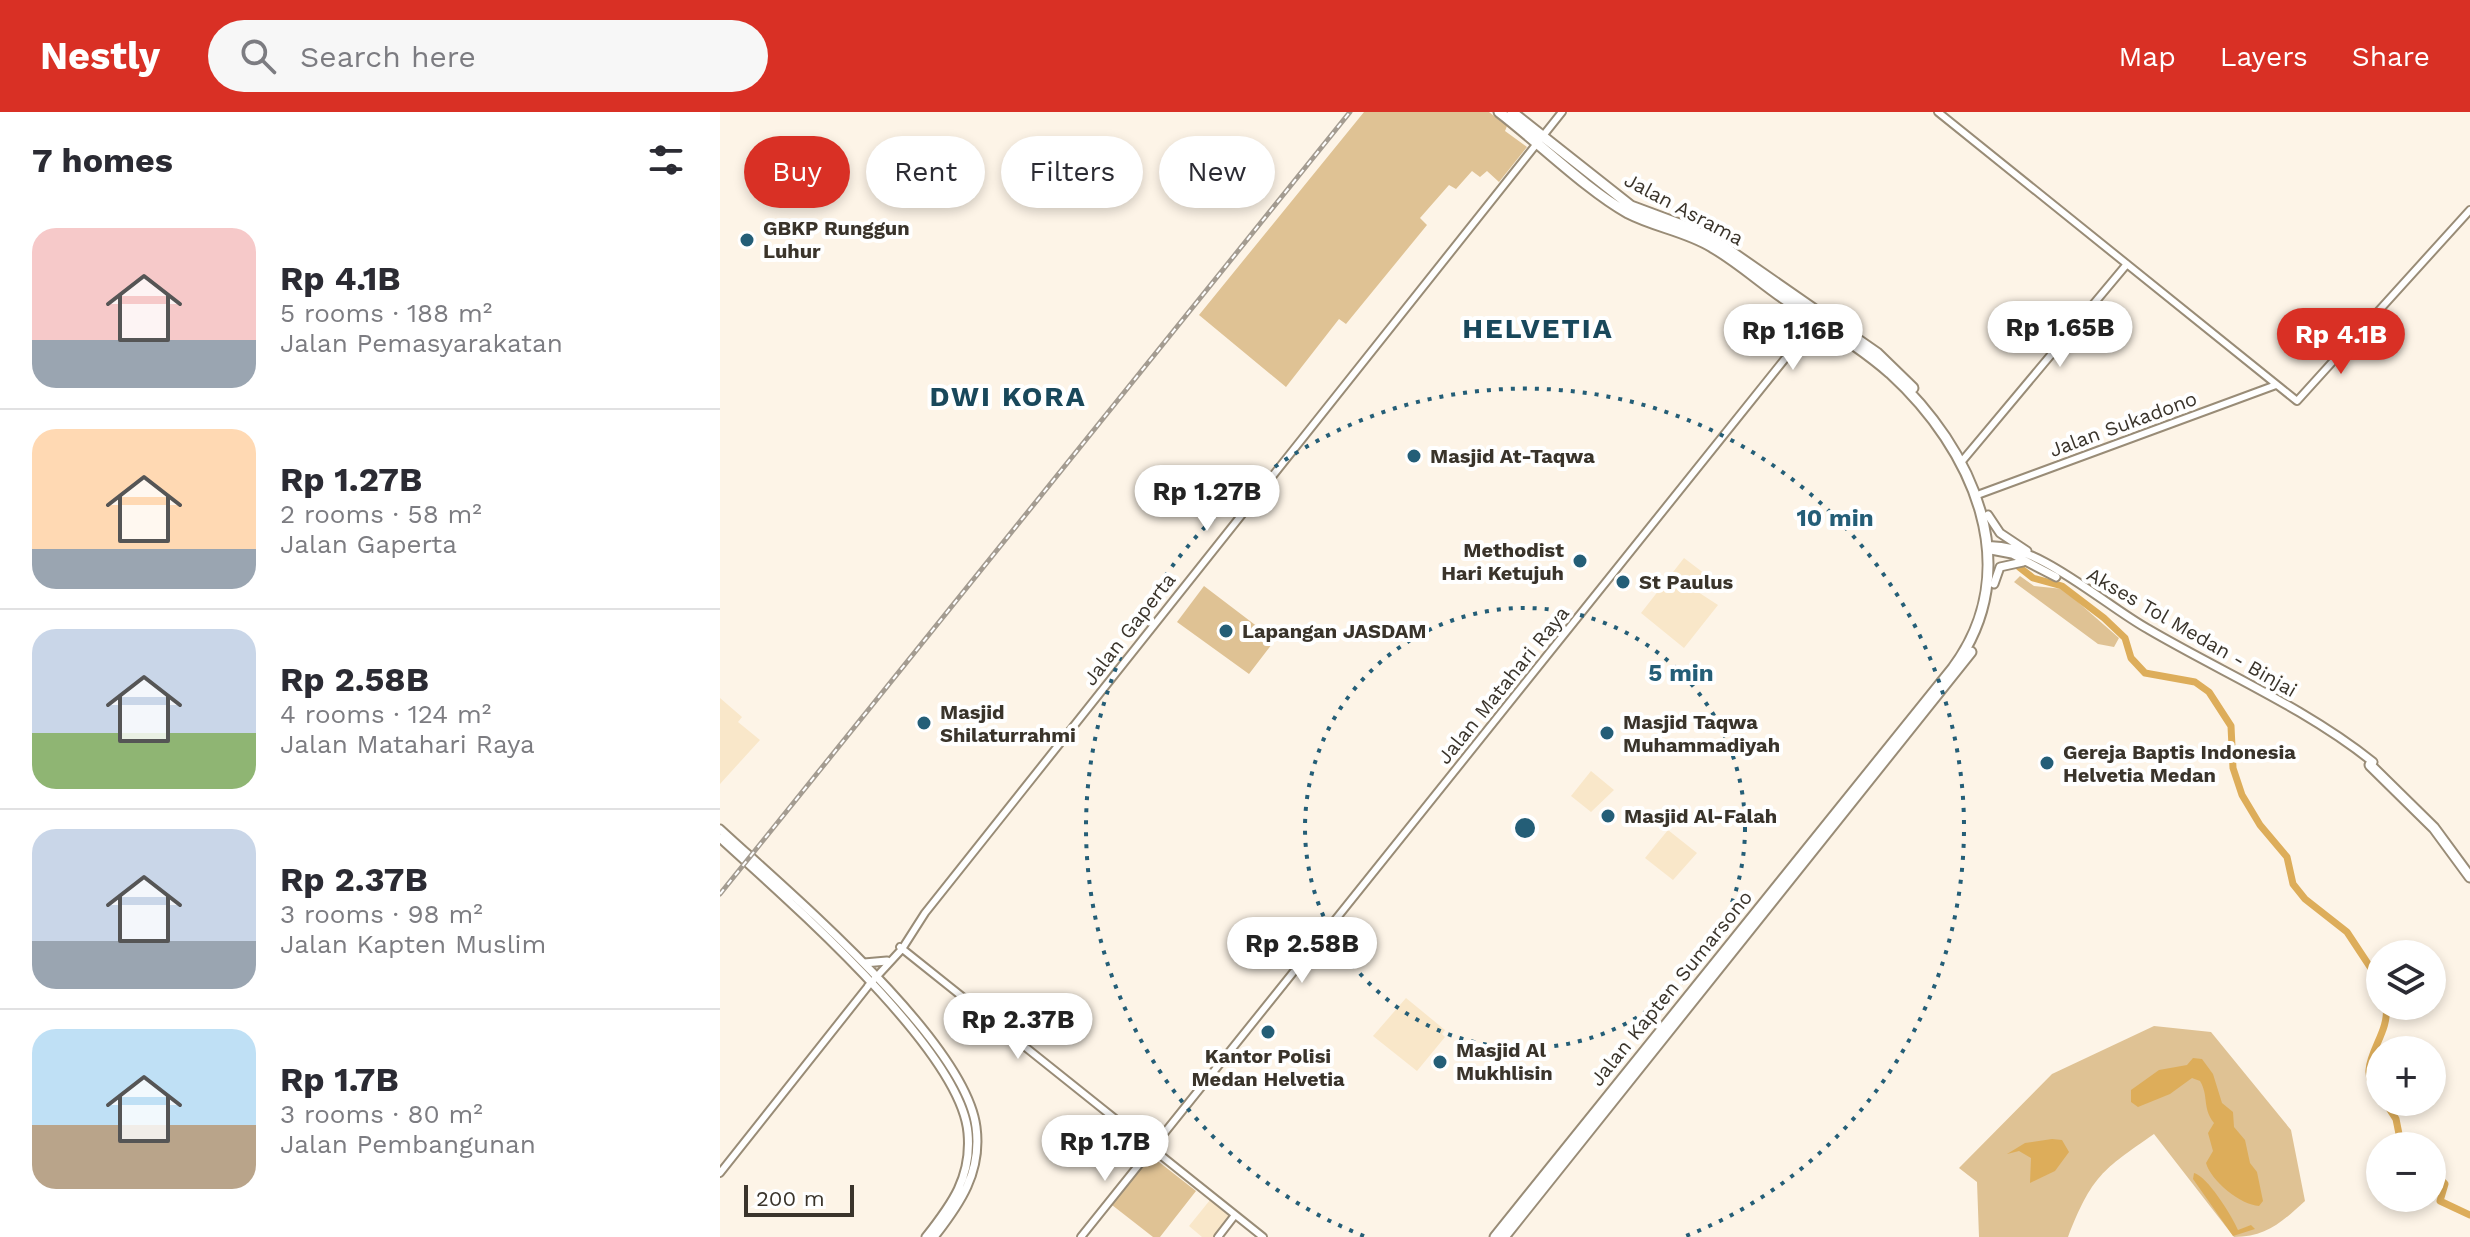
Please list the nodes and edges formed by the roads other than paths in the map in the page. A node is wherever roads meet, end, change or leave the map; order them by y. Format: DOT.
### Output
graph roads {
  1 [pos="1499,112"];
  2 [pos="1512,112"];
  3 [pos="1562,112"];
  4 [pos="1938,112"];
  5 [pos="1541,140"];
  6 [pos="2470,210"];
  7 [pos="2127,264"];
  8 [pos="1816,320"];
  9 [pos="2276,385"];
  10 [pos="1965,459"];
  11 [pos="1980,494"];
  12 [pos="1988,515"];
  13 [pos="1991,548"];
  14 [pos="2036,562"];
  15 [pos="1994,584"];
  16 [pos="2371,764"];
  17 [pos="1878,765"];
  18 [pos="720,829"];
  19 [pos="720,838"];
  20 [pos="2470,869"];
  21 [pos="2470,877"];
  22 [pos="902,946"];
  23 [pos="864,963"];
  24 [pos="886,965"];
  25 [pos="873,981"];
  26 [pos="885,985"];
  27 [pos="1657,1040"];
  28 [pos="1152,1148"];
  29 [pos="720,1173"];
  30 [pos="1235,1215"];
  31 [pos="926,1237"];
  32 [pos="934,1237"];
  33 [pos="1081,1237"];
  34 [pos="1218,1237"];
  35 [pos="1263,1237"];
  36 [pos="1495,1237"];
  37 [pos="1504,1237"];
  1 -- 5 [label="highway, Jalan Asrama"];
  2 -- 5 [label="highway, Jalan Asrama"];
  3 -- 5 [label="street, Jalan Gaperta"];
  4 -- 7 [label="street"];
  5 -- 8 [label="highway, Jalan Asrama"];
  5 -- 10 [label="highway, Jalan Asrama"];
  5 -- 22 [label="street, Jalan Gaperta"];
  6 -- 9 [label="street"];
  7 -- 9 [label="street"];
  7 -- 10 [label="street"];
  8 -- 10 [label="highway, Jalan Asrama"];
  8 -- 28 [label="street, Jalan Matahari Raya"];
  9 -- 11 [label="street, Jalan Sukadono"];
  10 -- 11 [label="highway, Jalan Asrama"];
  10 -- 13 [label="highway, Jalan Asrama"];
  11 -- 12 [label="highway, Jalan Asrama"];
  12 -- 13 [label="highway, Jalan Asrama"];
  12 -- 14 [label="main road"];
  13 -- 14 [label="main road, Akses Tol Medan - Binjai"];
  13 -- 15 [label="highway, Jalan Asrama"];
  13 -- 17 [label="highway, Jalan Asrama"];
  14 -- 15 [label="main road"];
  14 -- 16 [label="main road, Akses Tol Medan - Binjai"];
  15 -- 17 [label="highway, Jalan Asrama"];
  16 -- 20 [label="highway"];
  16 -- 21 [label="highway"];
  17 -- 27 [label="highway, Jalan Kapten Sumarsono"];
  18 -- 23 [label="main road"];
  19 -- 25 [label="main road"];
  22 -- 24 [label="street, Jalan Gaperta"];
  22 -- 28 [label="street"];
  23 -- 24 [label="main road"];
  23 -- 25 [label="main road"];
  24 -- 25 [label="street, Jalan Gaperta"];
  24 -- 26 [label="main road"];
  25 -- 26 [label="main road"];
  25 -- 29 [label="street, Jalan Gaperta"];
  25 -- 31 [label="main road"];
  26 -- 32 [label="main road"];
  27 -- 36 [label="highway, Jalan Kapten Sumarsono"];
  27 -- 37 [label="highway, Jalan Kapten Sumarsono"];
  28 -- 30 [label="street"];
  28 -- 33 [label="street, Jalan Matahari Raya"];
  30 -- 34 [label="street"];
  30 -- 35 [label="street"];
}
